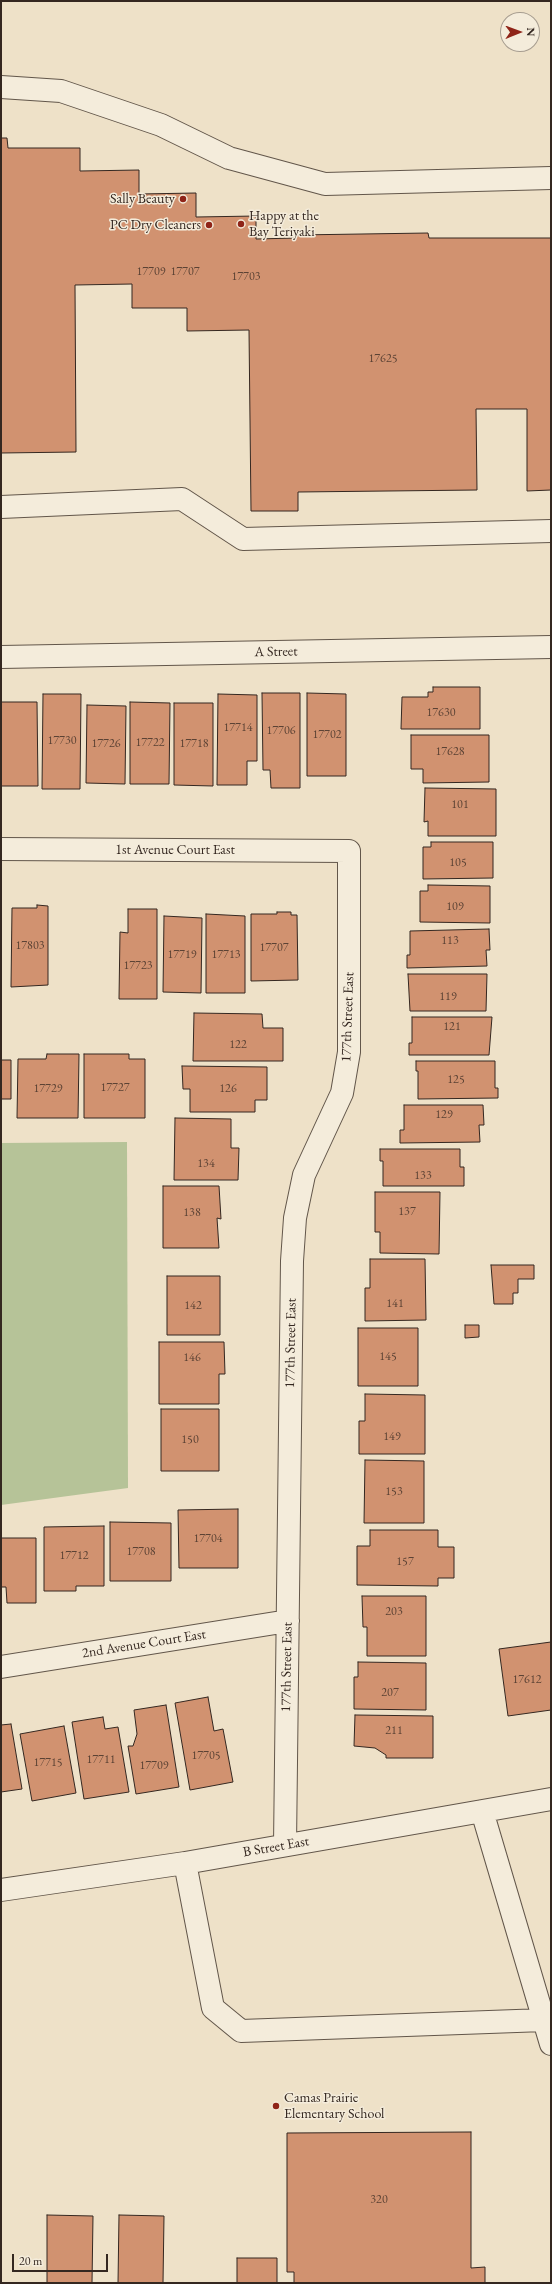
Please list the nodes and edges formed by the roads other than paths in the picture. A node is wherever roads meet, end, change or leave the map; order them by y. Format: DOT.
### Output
graph roads {
  1 [pos="1,87"];
  2 [pos="551,178"];
  3 [pos="1,507"];
  4 [pos="551,531"];
  5 [pos="551,647"];
  6 [pos="1,657"];
  7 [pos="1,849"];
  8 [pos="349,850"];
  9 [pos="288,1621"];
  10 [pos="1,1668"];
  11 [pos="551,1799"];
  12 [pos="482,1811"];
  13 [pos="285,1845"];
  14 [pos="184,1863"];
  15 [pos="1,1890"];
  16 [pos="544,2020"];
  17 [pos="551,2044"];
  1 -- 2 [label="street"];
  3 -- 4 [label="street"];
  5 -- 6 [label="street, A Street"];
  7 -- 8 [label="street, 1st Avenue Court East"];
  8 -- 9 [label="street, 177th Street East"];
  9 -- 10 [label="street, 2nd Avenue Court East"];
  9 -- 13 [label="street, 177th Street East"];
  11 -- 12 [label="street, B Street East"];
  12 -- 13 [label="street, B Street East"];
  12 -- 16 [label="street"];
  13 -- 14 [label="street, B Street East"];
  14 -- 15 [label="street, B Street East"];
  14 -- 16 [label="street"];
  16 -- 17 [label="street"];
}
